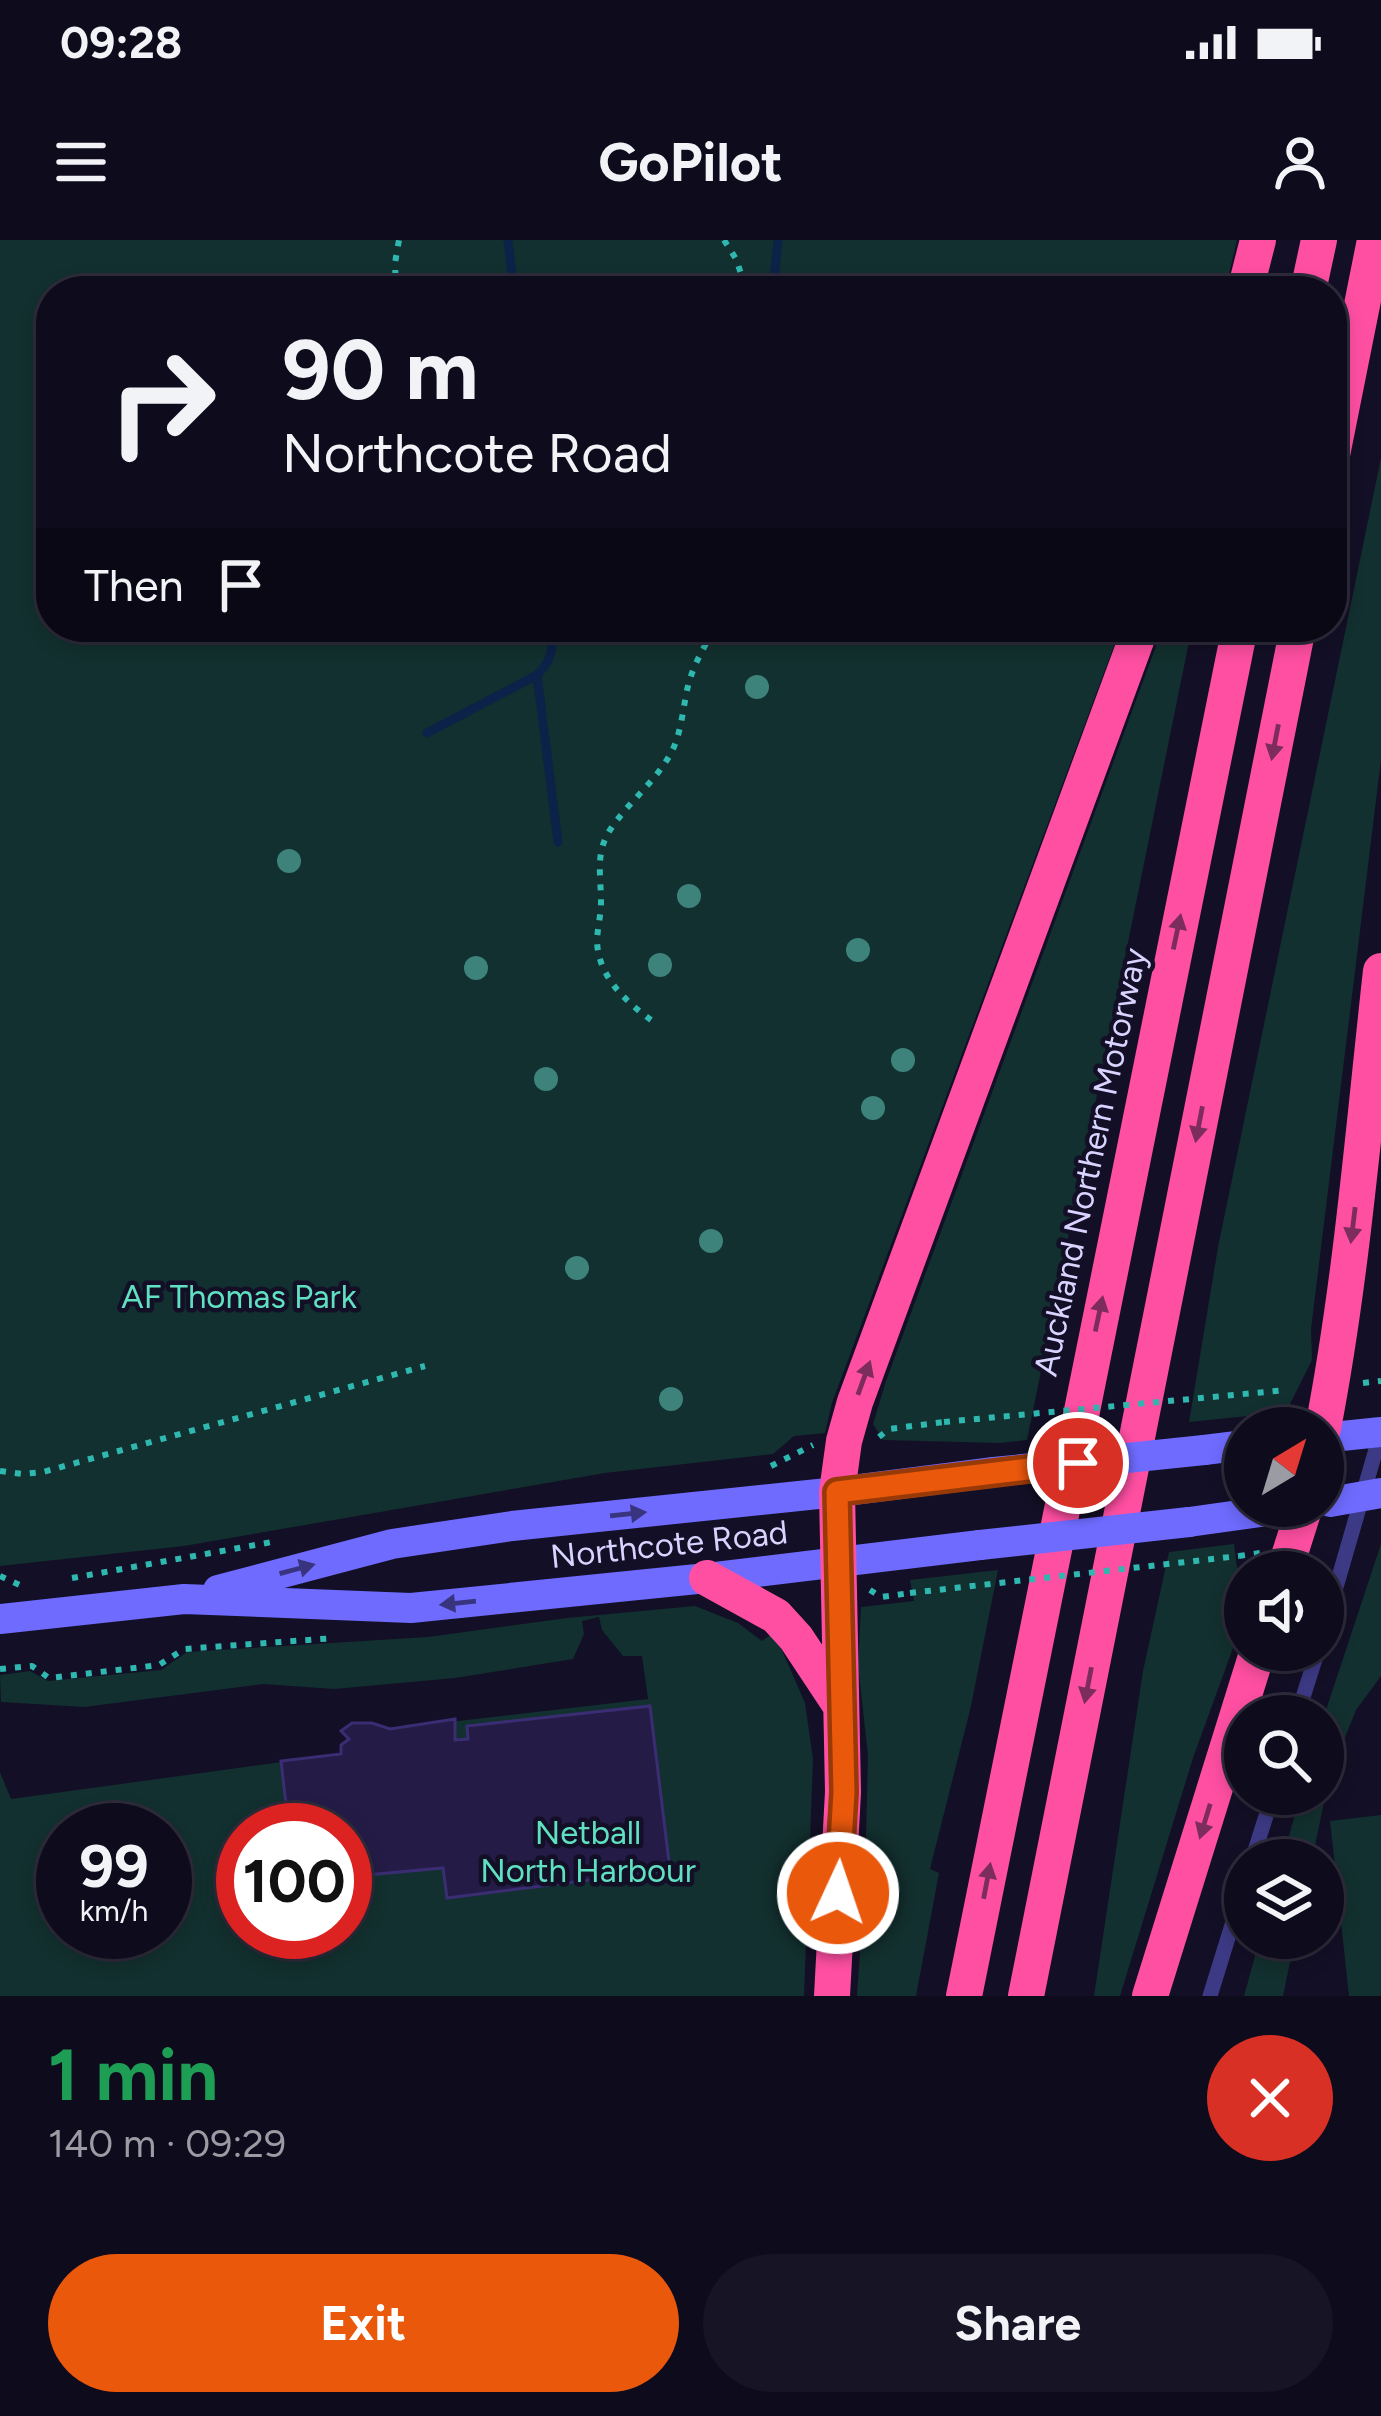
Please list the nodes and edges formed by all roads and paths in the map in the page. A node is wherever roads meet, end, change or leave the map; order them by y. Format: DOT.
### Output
graph roads {
  1 [pos="399,240"];
  2 [pos="724,240"];
  3 [pos="1258,240"];
  4 [pos="1318,240"];
  5 [pos="1375,240"];
  6 [pos="395,276"];
  7 [pos="742,276"];
  8 [pos="1249,276"];
  9 [pos="1311,276"];
  10 [pos="1347,380"];
  11 [pos="707,642"];
  12 [pos="1135,642"];
  13 [pos="1237,642"];
  14 [pos="1295,642"];
  15 [pos="1381,970"];
  16 [pos="651,1020"];
  17 [pos="425,1366"];
  18 [pos="1379,1381"];
  19 [pos="1364,1383"];
  20 [pos="1288,1390"];
  21 [pos="1333,1407"];
  22 [pos="1381,1432"];
  23 [pos="1344,1433"];
  24 [pos="871,1439"];
  25 [pos="1224,1448"];
  26 [pos="0,1471"];
  27 [pos="837,1492"];
  28 [pos="1381,1493"];
  29 [pos="1344,1499"];
  30 [pos="1224,1517"];
  31 [pos="1224,1558"];
  32 [pos="1344,1560"];
  33 [pos="848,1575"];
  34 [pos="707,1578"];
  35 [pos="184,1599"];
  36 [pos="0,1619"];
  37 [pos="1251,1671"];
  38 [pos="841,1706"];
  39 [pos="1224,1950"];
  40 [pos="832,1996"];
  41 [pos="964,1996"];
  42 [pos="1026,1996"];
  43 [pos="1150,1996"];
  44 [pos="1210,1996"];
  1 -- 6 [label="path"];
  2 -- 7 [label="path"];
  3 -- 8 [label="highway"];
  4 -- 9 [label="highway"];
  5 -- 10 [label="highway"];
  11 -- 16 [label="path"];
  27 -- 12 [label="highway, one-way"];
  41 -- 13 [label="highway, Auckland Northern Motorway, one-way"];
  14 -- 42 [label="highway, one-way"];
  15 -- 21 [label="highway, one-way"];
  17 -- 26 [label="path"];
  18 -- 19 [label="path"];
  20 -- 24 [label="path, bridge"];
  22 -- 23 [label="main road"];
  22 -- 32 [label="lane"];
  25 -- 27 [label="main road, Northcote Road, bridge"];
  27 -- 33 [label="highway"];
  35 -- 27 [label="main road, Northcote Road, one-way"];
  28 -- 29 [label="main road, Northcote Road, bridge"];
  30 -- 33 [label="main road, Northcote Road, bridge"];
  31 -- 33 [label="path, bridge"];
  33 -- 34 [label="main road, Northcote Road"];
  33 -- 38 [label="highway"];
  34 -- 35 [label="main road, Northcote Road, one-way"];
  34 -- 38 [label="highway"];
  35 -- 36 [label="main road, Northcote Road"];
  37 -- 43 [label="highway, one-way"];
  38 -- 40 [label="highway"];
  39 -- 44 [label="lane"];
}
